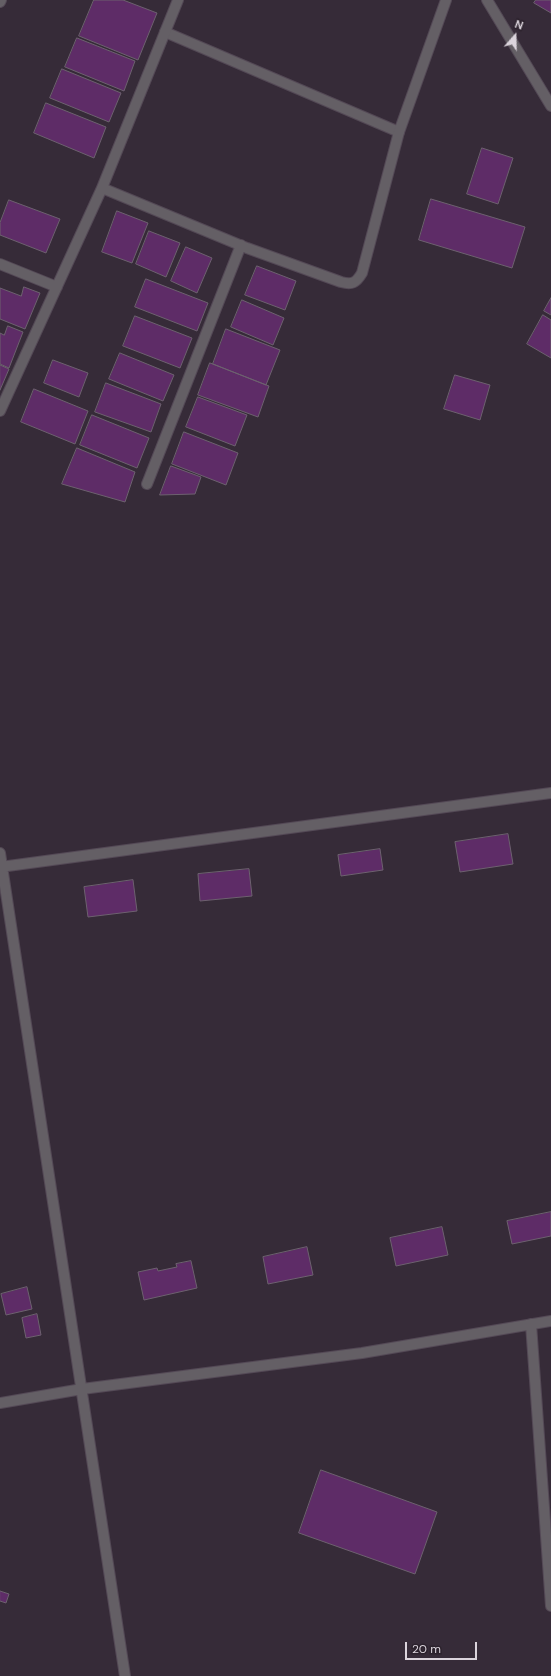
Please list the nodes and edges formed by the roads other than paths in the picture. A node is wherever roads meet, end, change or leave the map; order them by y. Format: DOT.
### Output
graph roads {
  1 [pos="178,0"];
  2 [pos="446,0"];
  3 [pos="487,0"];
  4 [pos="165,32"];
  5 [pos="551,106"];
  6 [pos="399,132"];
  7 [pos="102,188"];
  8 [pos="241,245"];
  9 [pos="0,264"];
  10 [pos="57,287"];
  11 [pos="0,411"];
  12 [pos="146,484"];
  13 [pos="551,793"];
  14 [pos="0,853"];
  15 [pos="1,867"];
  16 [pos="551,1321"];
  17 [pos="531,1324"];
  18 [pos="82,1389"];
  19 [pos="0,1403"];
  20 [pos="551,1606"];
  21 [pos="125,1676"];
  1 -- 4 [label="street"];
  2 -- 6 [label="street"];
  3 -- 5 [label="street"];
  4 -- 6 [label="street"];
  4 -- 7 [label="street"];
  6 -- 8 [label="street"];
  7 -- 8 [label="street"];
  7 -- 10 [label="street"];
  8 -- 12 [label="street"];
  9 -- 10 [label="street"];
  10 -- 11 [label="street"];
  13 -- 15 [label="street"];
  14 -- 15 [label="street"];
  15 -- 18 [label="street"];
  16 -- 17 [label="street"];
  17 -- 18 [label="street"];
  17 -- 20 [label="street"];
  18 -- 19 [label="street"];
  18 -- 21 [label="street"];
}
